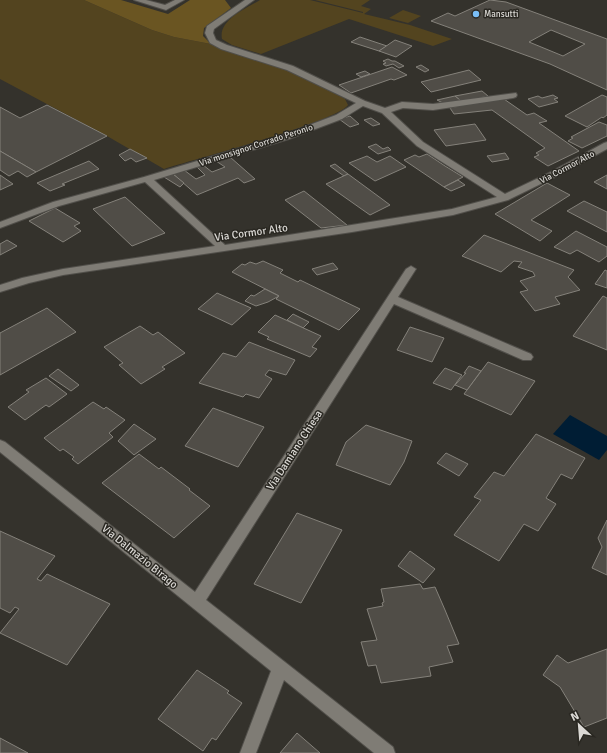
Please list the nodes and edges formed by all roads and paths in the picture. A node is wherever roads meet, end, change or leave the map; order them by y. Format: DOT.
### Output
graph roads {
  1 [pos="138,0"];
  2 [pos="180,0"];
  3 [pos="250,0"];
  4 [pos="513,95"];
  5 [pos="362,103"];
  6 [pos="385,111"];
  7 [pos="607,145"];
  8 [pos="147,179"];
  9 [pos="505,198"];
  10 [pos="0,225"];
  11 [pos="223,248"];
  12 [pos="411,269"];
  13 [pos="0,289"];
  14 [pos="392,299"];
  15 [pos="527,357"];
  16 [pos="0,445"];
  17 [pos="197,602"];
  18 [pos="279,667"];
  19 [pos="248,753"];
  20 [pos="387,753"];
  1 -- 2 [label="street"];
  3 -- 5 [label="street"];
  4 -- 6 [label="street"];
  5 -- 6 [label="street"];
  5 -- 8 [label="street, Via monsignor Corrado Peronio"];
  6 -- 9 [label="street"];
  7 -- 9 [label="street, Via Cormor Alto"];
  8 -- 10 [label="street, Via monsignor Corrado Peronio"];
  8 -- 11 [label="street"];
  9 -- 11 [label="street, Via Cormor Alto"];
  11 -- 13 [label="street, Via Cormor Alto"];
  12 -- 14 [label="street, Via Damiano Chiesa"];
  14 -- 15 [label="street"];
  14 -- 17 [label="street, Via Damiano Chiesa"];
  16 -- 17 [label="street, Via Dalmazio Birago"];
  17 -- 18 [label="street, Via Dalmazio Birago"];
  18 -- 19 [label="street"];
  18 -- 20 [label="street, Via Dalmazio Birago"];
}
